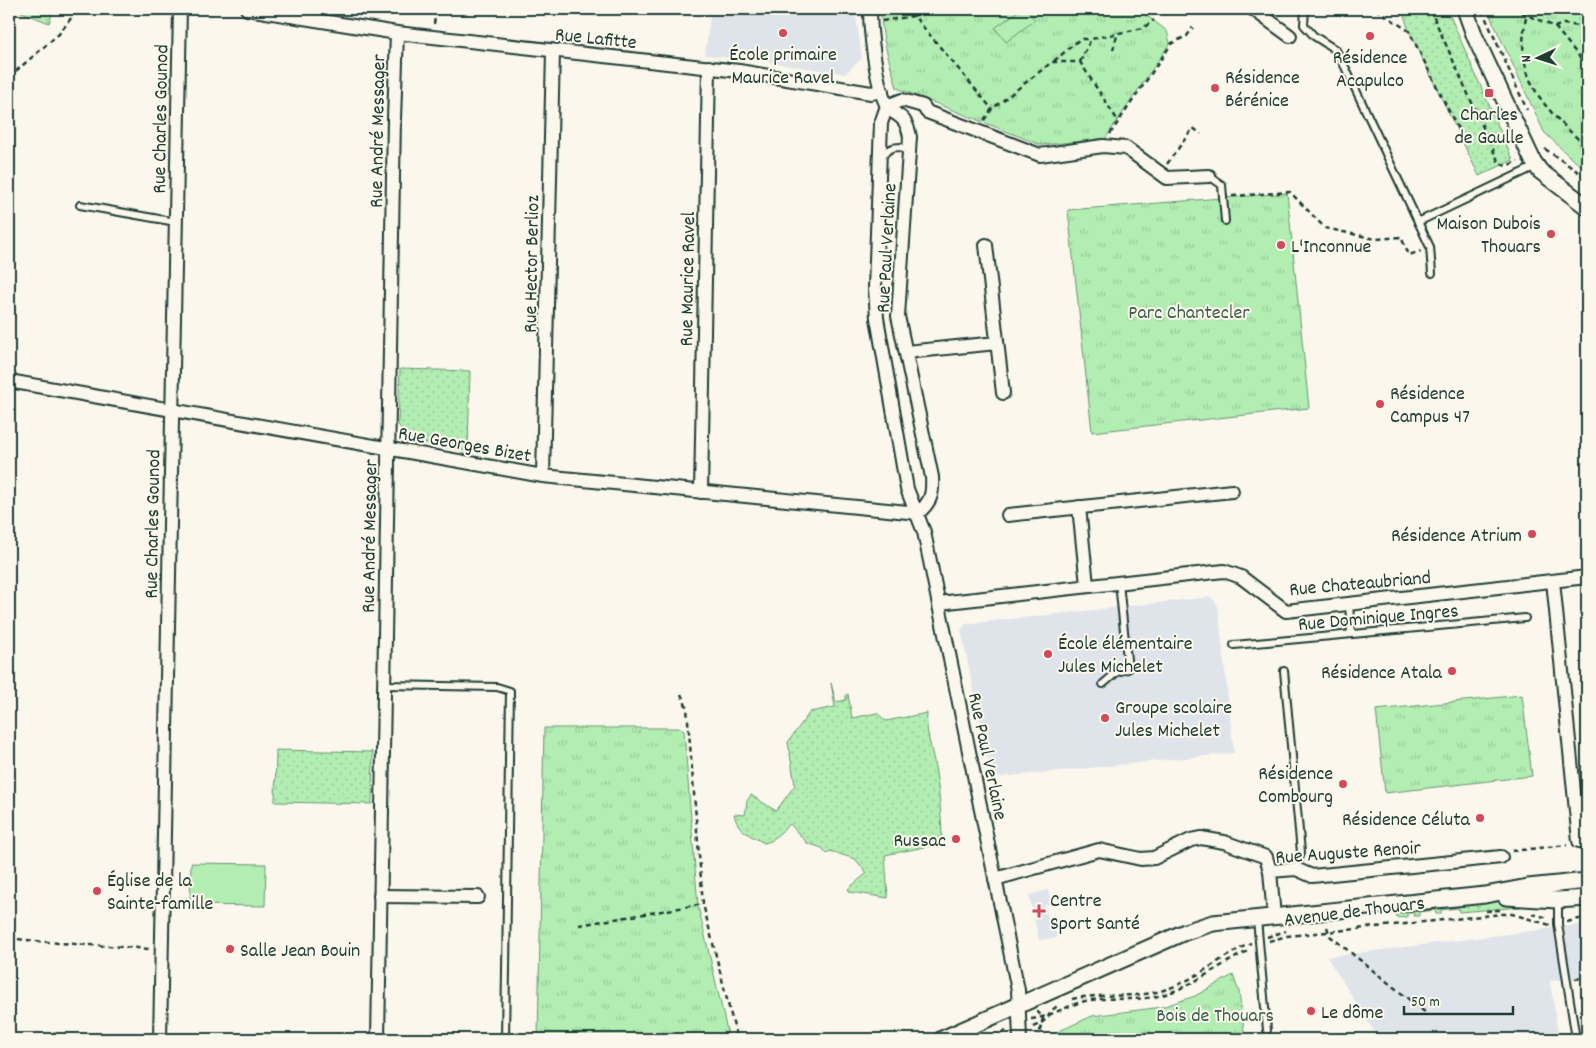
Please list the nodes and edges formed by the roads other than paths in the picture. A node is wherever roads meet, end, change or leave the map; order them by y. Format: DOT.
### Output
graph roads {
  1 [pos="180,9"];
  2 [pos="247,9"];
  3 [pos="870,9"];
  4 [pos="1253,9"];
  5 [pos="1304,9"];
  6 [pos="1465,9"];
  7 [pos="397,33"];
  8 [pos="1290,36"];
  9 [pos="553,52"];
  10 [pos="709,67"];
  11 [pos="882,91"];
  12 [pos="887,106"];
  13 [pos="927,112"];
  14 [pos="907,123"];
  15 [pos="909,156"];
  16 [pos="880,159"];
  17 [pos="1533,161"];
  18 [pos="1209,176"];
  19 [pos="80,205"];
  20 [pos="1587,207"];
  21 [pos="176,222"];
  22 [pos="1225,222"];
  23 [pos="1418,222"];
  24 [pos="986,245"];
  25 [pos="1432,273"];
  26 [pos="997,343"];
  27 [pos="906,352"];
  28 [pos="9,381"];
  29 [pos="1003,393"];
  30 [pos="172,411"];
  31 [pos="388,449"];
  32 [pos="544,476"];
  33 [pos="1232,491"];
  34 [pos="701,492"];
  35 [pos="1079,507"];
  36 [pos="918,513"];
  37 [pos="1008,514"];
  38 [pos="1587,577"];
  39 [pos="1553,582"];
  40 [pos="1119,583"];
  41 [pos="1087,586"];
  42 [pos="939,603"];
  43 [pos="1349,604"];
  44 [pos="1525,618"];
  45 [pos="1351,634"];
  46 [pos="1234,646"];
  47 [pos="1284,671"];
  48 [pos="1103,684"];
  49 [pos="384,685"];
  50 [pos="1583,840"];
  51 [pos="1501,857"];
  52 [pos="1296,870"];
  53 [pos="1270,871"];
  54 [pos="995,880"];
  55 [pos="1587,881"];
  56 [pos="1556,884"];
  57 [pos="1485,895"];
  58 [pos="380,896"];
  59 [pos="478,897"];
  60 [pos="1587,898"];
  61 [pos="1558,900"];
  62 [pos="1274,917"];
  63 [pos="1257,919"];
  64 [pos="1019,1006"];
  65 [pos="1267,1030"];
  66 [pos="160,1039"];
  67 [pos="378,1039"];
  68 [pos="505,1039"];
  69 [pos="942,1039"];
  70 [pos="1020,1039"];
  71 [pos="1576,1039"];
  1 -- 21 [label="street, Rue Charles Gounod"];
  2 -- 7 [label="street, Rue Lafitte"];
  3 -- 11 [label="street"];
  4 -- 8 [label="street"];
  5 -- 23 [label="lane"];
  6 -- 17 [label="street"];
  7 -- 9 [label="street, Rue Lafitte"];
  7 -- 31 [label="street, Rue André Messager"];
  9 -- 10 [label="street, Rue Lafitte"];
  9 -- 32 [label="street, Rue Hector Berlioz"];
  10 -- 11 [label="street, Rue Lafitte"];
  10 -- 34 [label="street, Rue Maurice Ravel"];
  11 -- 12 [label="street"];
  12 -- 13 [label="street"];
  12 -- 14 [label="street"];
  12 -- 16 [label="street, Rue Paul Verlaine"];
  13 -- 14 [label="street"];
  13 -- 18 [label="street"];
  14 -- 15 [label="street, Rue Paul Verlaine"];
  15 -- 16 [label="lane"];
  15 -- 27 [label="street, Rue Paul Verlaine"];
  16 -- 36 [label="street, Rue Paul Verlaine"];
  17 -- 20 [label="street"];
  17 -- 23 [label="lane"];
  18 -- 22 [label="lane"];
  19 -- 21 [label="lane"];
  21 -- 30 [label="street, Rue Charles Gounod"];
  23 -- 25 [label="lane"];
  24 -- 26 [label="street"];
  26 -- 27 [label="street"];
  26 -- 29 [label="street"];
  27 -- 36 [label="street, Rue Paul Verlaine"];
  28 -- 30 [label="street, Rue Georges Bizet"];
  30 -- 31 [label="street, Rue Georges Bizet"];
  30 -- 66 [label="street, Rue Charles Gounod"];
  31 -- 32 [label="street, Rue Georges Bizet"];
  31 -- 49 [label="street, Rue André Messager"];
  32 -- 34 [label="street, Rue Georges Bizet"];
  33 -- 35 [label="street"];
  34 -- 36 [label="street, Rue Georges Bizet"];
  35 -- 37 [label="street"];
  35 -- 41 [label="street"];
  36 -- 42 [label="street, Rue Paul Verlaine"];
  38 -- 39 [label="street, Rue Chateaubriand"];
  39 -- 43 [label="street, Rue Chateaubriand"];
  39 -- 50 [label="street"];
  40 -- 41 [label="street, Rue Chateaubriand"];
  40 -- 43 [label="street, Rue Chateaubriand"];
  40 -- 48 [label="lane"];
  41 -- 42 [label="street, Rue Chateaubriand"];
  42 -- 54 [label="street, Rue Paul Verlaine"];
  43 -- 45 [label="lane"];
  44 -- 45 [label="lane, Rue Dominique Ingres"];
  45 -- 46 [label="lane, Rue Dominique Ingres"];
  47 -- 52 [label="lane"];
  49 -- 58 [label="street, Rue André Messager"];
  49 -- 68 [label="lane"];
  51 -- 52 [label="street, Rue Auguste Renoir"];
  52 -- 53 [label="street, Rue Auguste Renoir"];
  53 -- 54 [label="street"];
  53 -- 62 [label="street, Rue Auguste Renoir"];
  54 -- 64 [label="street, Rue Paul Verlaine"];
  55 -- 56 [label="street, Avenue de Thouars"];
  56 -- 57 [label="street, Avenue de Thouars"];
  56 -- 61 [label="lane"];
  57 -- 61 [label="street, Avenue de Thouars"];
  57 -- 62 [label="street, Avenue de Thouars"];
  58 -- 59 [label="street"];
  58 -- 67 [label="street, Rue André Messager"];
  60 -- 61 [label="street, Avenue de Thouars"];
  61 -- 71 [label="lane"];
  62 -- 63 [label="street, Avenue de Thouars"];
  63 -- 64 [label="street, Avenue de Thouars"];
  63 -- 65 [label="lane"];
  64 -- 69 [label="street, Avenue de Thouars"];
  64 -- 70 [label="street, Rue Paul Verlaine"];
}
